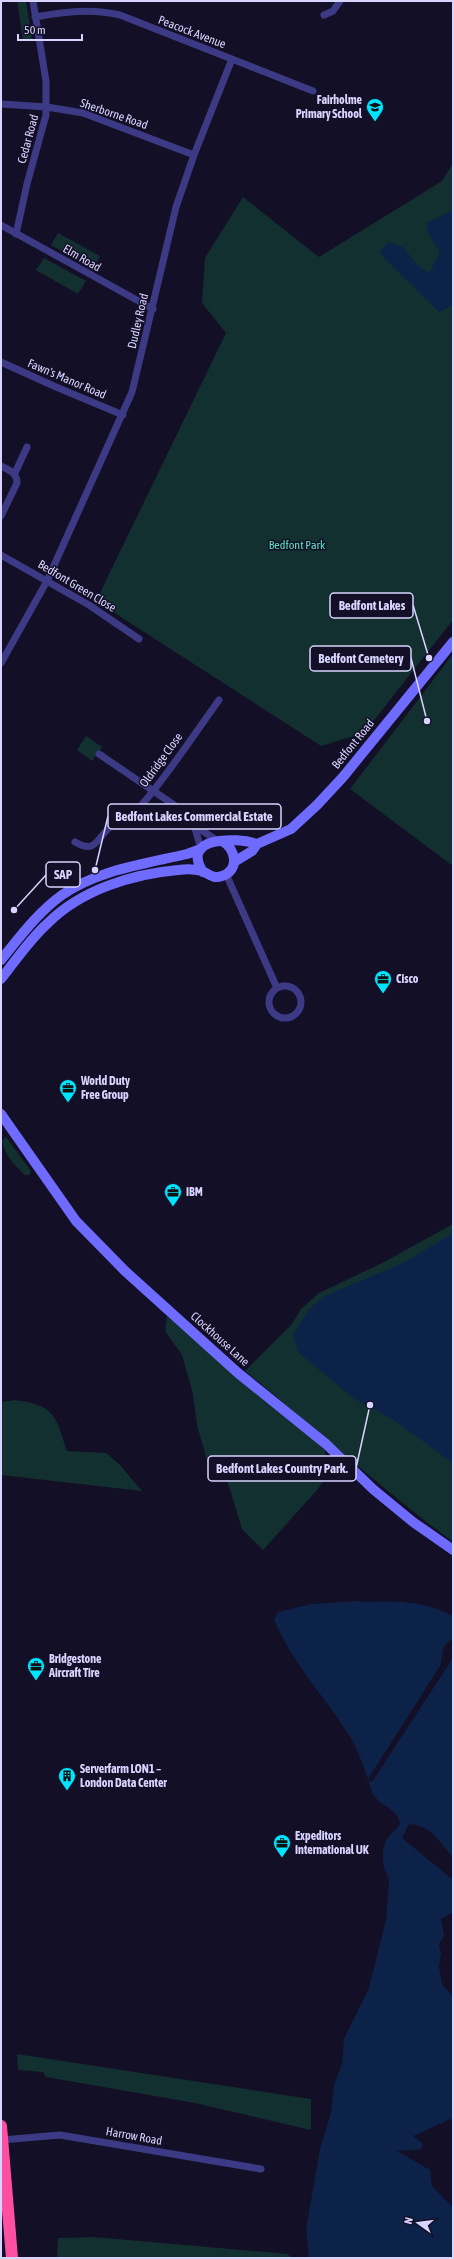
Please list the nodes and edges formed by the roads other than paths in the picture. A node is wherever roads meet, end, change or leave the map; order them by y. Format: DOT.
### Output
graph roads {
  1 [pos="33,1"];
  2 [pos="340,1"];
  3 [pos="324,15"];
  4 [pos="35,17"];
  5 [pos="232,59"];
  6 [pos="314,91"];
  7 [pos="1,104"];
  8 [pos="47,107"];
  9 [pos="194,155"];
  10 [pos="1,225"];
  11 [pos="16,234"];
  12 [pos="153,309"];
  13 [pos="2,364"];
  14 [pos="123,415"];
  15 [pos="27,447"];
  16 [pos="1,466"];
  17 [pos="15,473"];
  18 [pos="1,516"];
  19 [pos="1,555"];
  20 [pos="47,581"];
  21 [pos="139,639"];
  22 [pos="453,642"];
  23 [pos="1,664"];
  24 [pos="219,700"];
  25 [pos="99,754"];
  26 [pos="152,792"];
  27 [pos="194,825"];
  28 [pos="219,841"];
  29 [pos="75,842"];
  30 [pos="257,844"];
  31 [pos="201,849"];
  32 [pos="234,862"];
  33 [pos="202,872"];
  34 [pos="226,874"];
  35 [pos="1,960"];
  36 [pos="1,979"];
  37 [pos="277,988"];
  38 [pos="1,1115"];
  39 [pos="453,1550"];
  40 [pos="1,2126"];
  41 [pos="2,2140"];
  42 [pos="261,2169"];
  43 [pos="12,2258"];
  1 -- 4 [label="street, Cedar Road"];
  2 -- 3 [label="street"];
  4 -- 5 [label="street, Peacock Avenue"];
  4 -- 8 [label="street, Cedar Road"];
  5 -- 6 [label="street, Peacock Avenue"];
  5 -- 9 [label="street, Dudley Road"];
  7 -- 8 [label="street, Sherborne Road"];
  8 -- 9 [label="street, Sherborne Road"];
  8 -- 11 [label="street, Cedar Road"];
  9 -- 12 [label="street, Dudley Road"];
  10 -- 11 [label="street, Elm Road"];
  11 -- 12 [label="street, Elm Road"];
  12 -- 14 [label="street, Dudley Road"];
  13 -- 14 [label="street, Fawn's Manor Road"];
  14 -- 20 [label="street, Dudley Road"];
  15 -- 17 [label="street"];
  16 -- 17 [label="street"];
  17 -- 18 [label="street"];
  19 -- 20 [label="street, Bedfont Green Close"];
  20 -- 21 [label="street, Bedfont Green Close"];
  20 -- 23 [label="street, Dudley Road"];
  22 -- 30 [label="street, Bedfont Road"];
  24 -- 26 [label="street, Oldridge Close"];
  25 -- 26 [label="street"];
  26 -- 27 [label="street"];
  26 -- 29 [label="street, Oldridge Close"];
  27 -- 28 [label="street"];
  27 -- 31 [label="street"];
  28 -- 30 [label="street"];
  28 -- 31 [label="street"];
  28 -- 32 [label="street"];
  30 -- 32 [label="street, Bedfont Road"];
  31 -- 33 [label="street"];
  31 -- 35 [label="street"];
  32 -- 34 [label="street, Bedfont Road"];
  33 -- 34 [label="street"];
  33 -- 36 [label="street"];
  34 -- 37 [label="street"];
  37 -- 37 [label="street"];
  38 -- 39 [label="street, Clockhouse Lane"];
  40 -- 41 [label="highway"];
  41 -- 42 [label="street, Harrow Road"];
  41 -- 43 [label="highway"];
}
